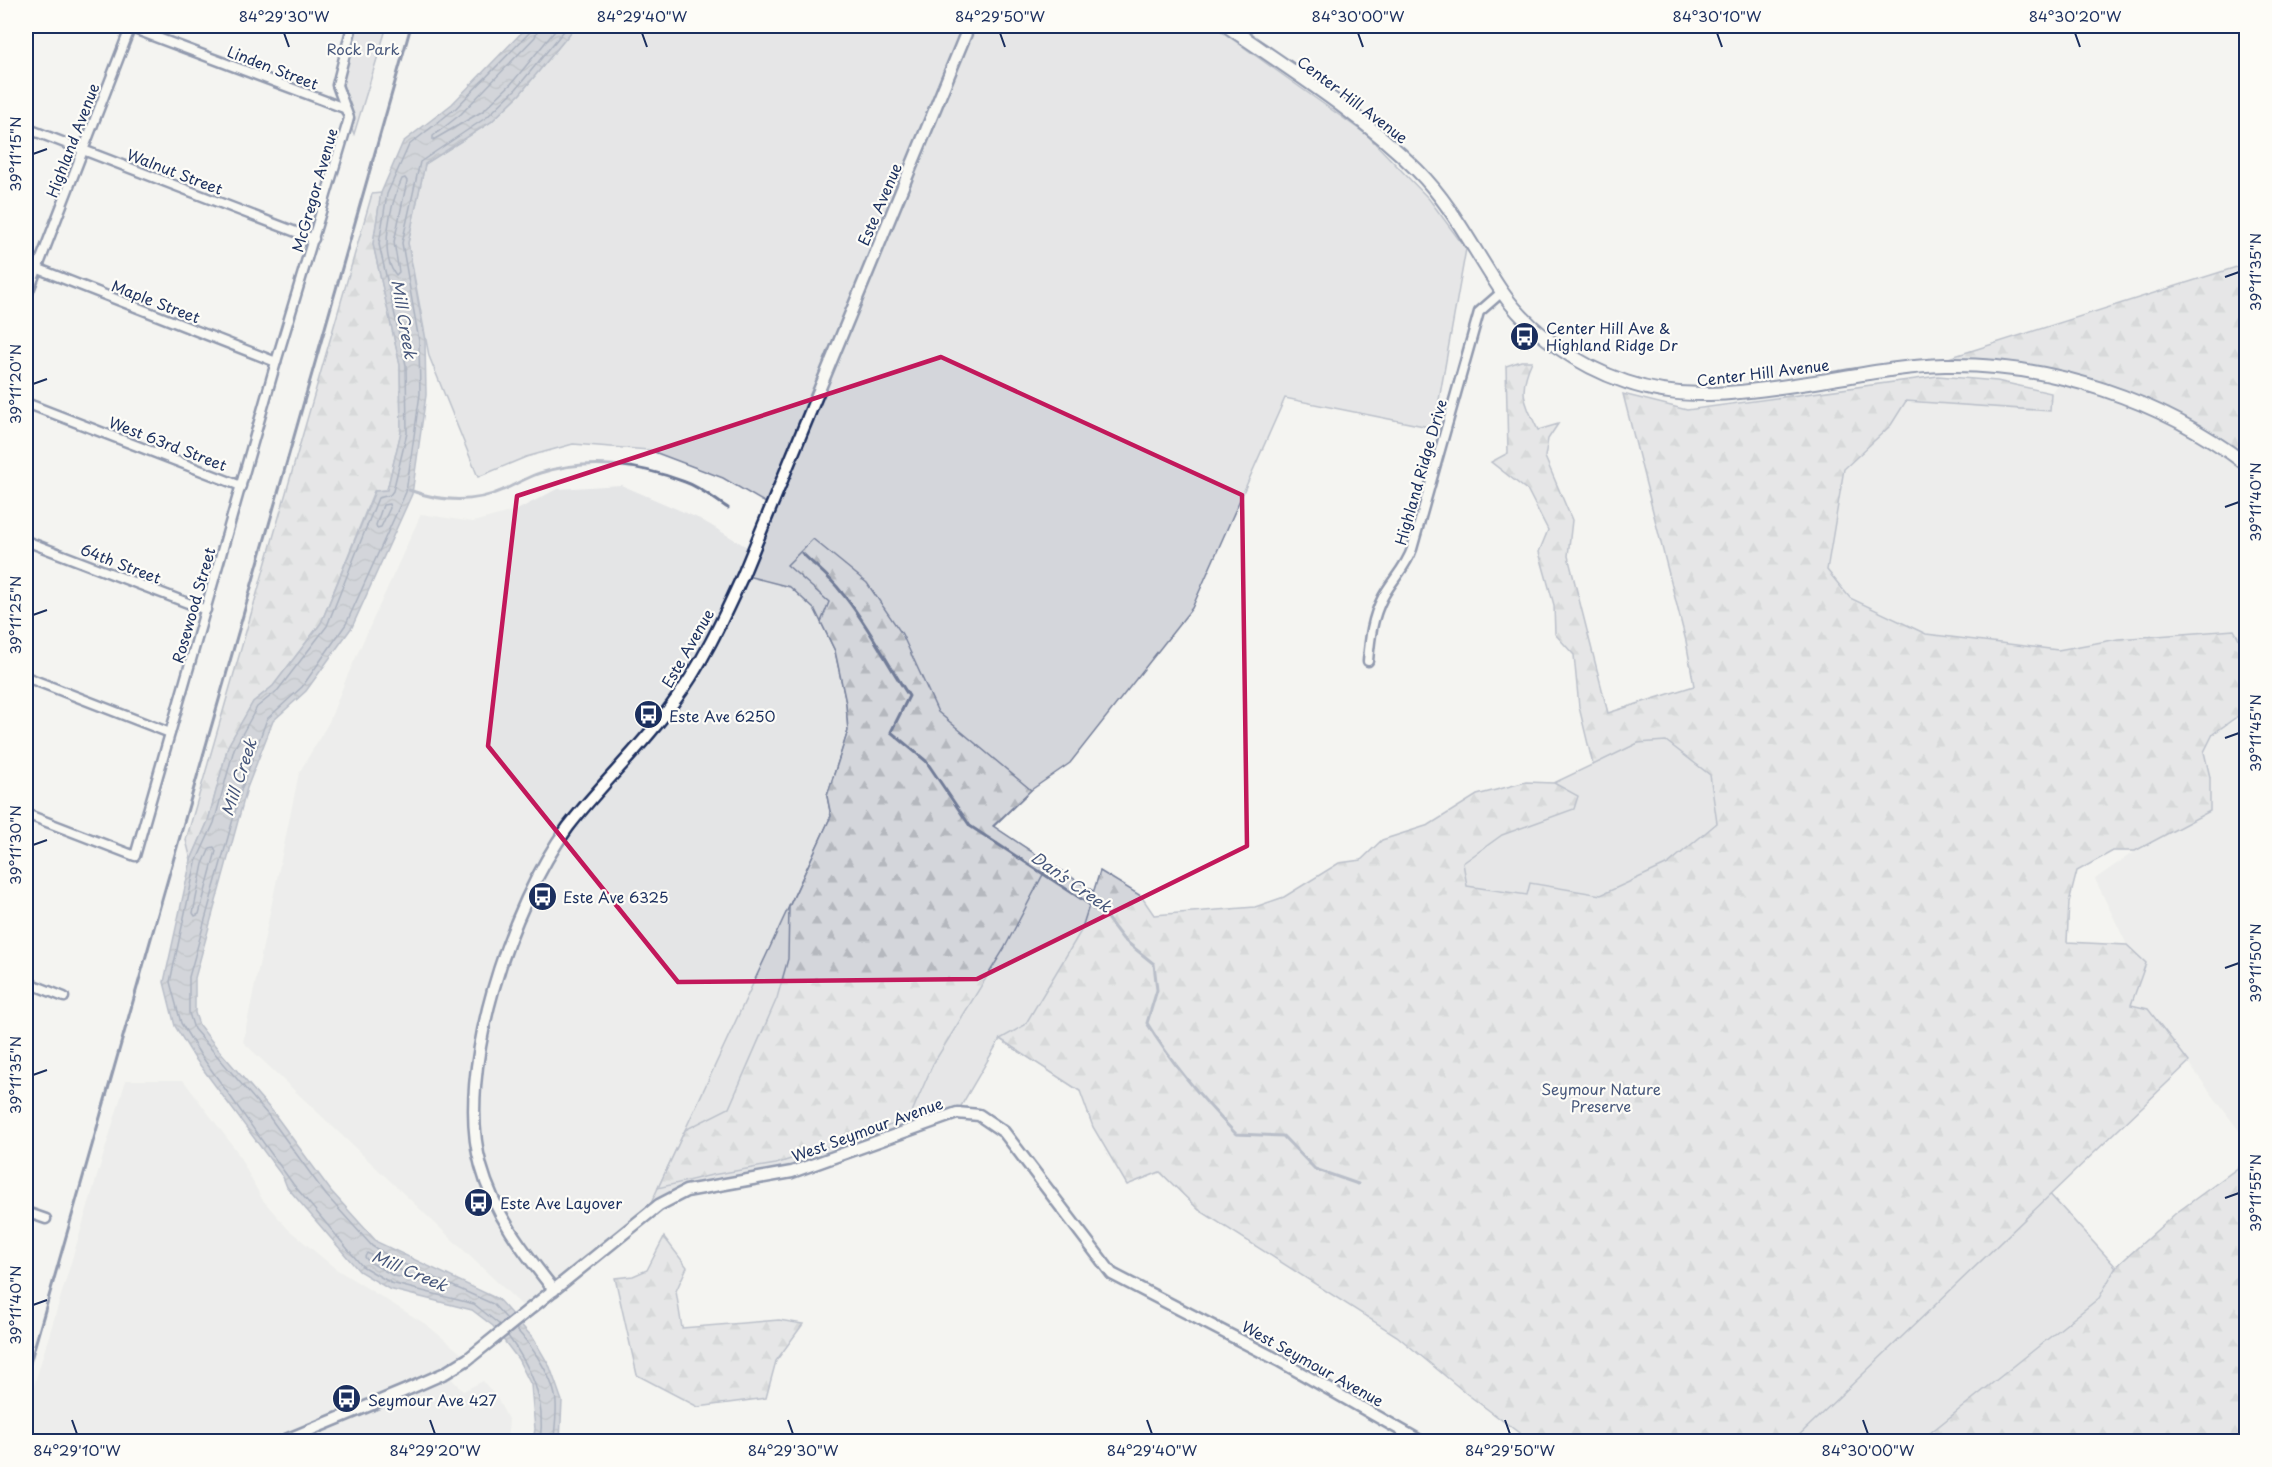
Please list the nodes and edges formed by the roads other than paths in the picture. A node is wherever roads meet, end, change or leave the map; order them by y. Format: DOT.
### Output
graph roads {
  1 [pos="129,26"];
  2 [pos="352,26"];
  3 [pos="969,26"];
  4 [pos="1227,26"];
  5 [pos="344,108"];
  6 [pos="26,128"];
  7 [pos="83,150"];
  8 [pos="314,239"];
  9 [pos="26,264"];
  10 [pos="37,269"];
  11 [pos="1503,292"];
  12 [pos="26,298"];
  13 [pos="276,362"];
  14 [pos="26,403"];
  15 [pos="2247,464"];
  16 [pos="242,486"];
  17 [pos="26,541"];
  18 [pos="206,610"];
  19 [pos="1368,661"];
  20 [pos="26,677"];
  21 [pos="170,734"];
  22 [pos="26,814"];
  23 [pos="26,982"];
  24 [pos="64,997"];
  25 [pos="26,1212"];
  26 [pos="46,1219"];
  27 [pos="554,1290"];
  28 [pos="281,1442"];
  29 [pos="1422,1442"];
  1 -- 5 [label="street, Linden Street"];
  1 -- 7 [label="street, Highland Avenue"];
  2 -- 5 [label="street, McGregor Avenue"];
  3 -- 27 [label="street, Este Avenue"];
  4 -- 11 [label="main road, Center Hill Avenue"];
  5 -- 8 [label="street, McGregor Avenue"];
  6 -- 7 [label="street, Walnut Street"];
  7 -- 8 [label="street, Walnut Street"];
  7 -- 10 [label="street, Highland Avenue"];
  8 -- 13 [label="street, McGregor Avenue"];
  9 -- 10 [label="street, Maple Street"];
  10 -- 12 [label="street, Highland Avenue"];
  10 -- 13 [label="street, Maple Street"];
  11 -- 15 [label="main road, Center Hill Avenue"];
  11 -- 19 [label="street, Highland Ridge Drive"];
  13 -- 16 [label="street, Rosewood Street"];
  14 -- 16 [label="street, West 63rd Street"];
  16 -- 18 [label="street, Rosewood Street"];
  17 -- 18 [label="street, 64th Street"];
  18 -- 21 [label="street, Rosewood Street"];
  20 -- 21 [label="street"];
  21 -- 22 [label="street, Rosewood Street"];
  23 -- 24 [label="street"];
  25 -- 26 [label="street"];
  27 -- 28 [label="street, West Seymour Avenue"];
  27 -- 29 [label="street, West Seymour Avenue"];
}
